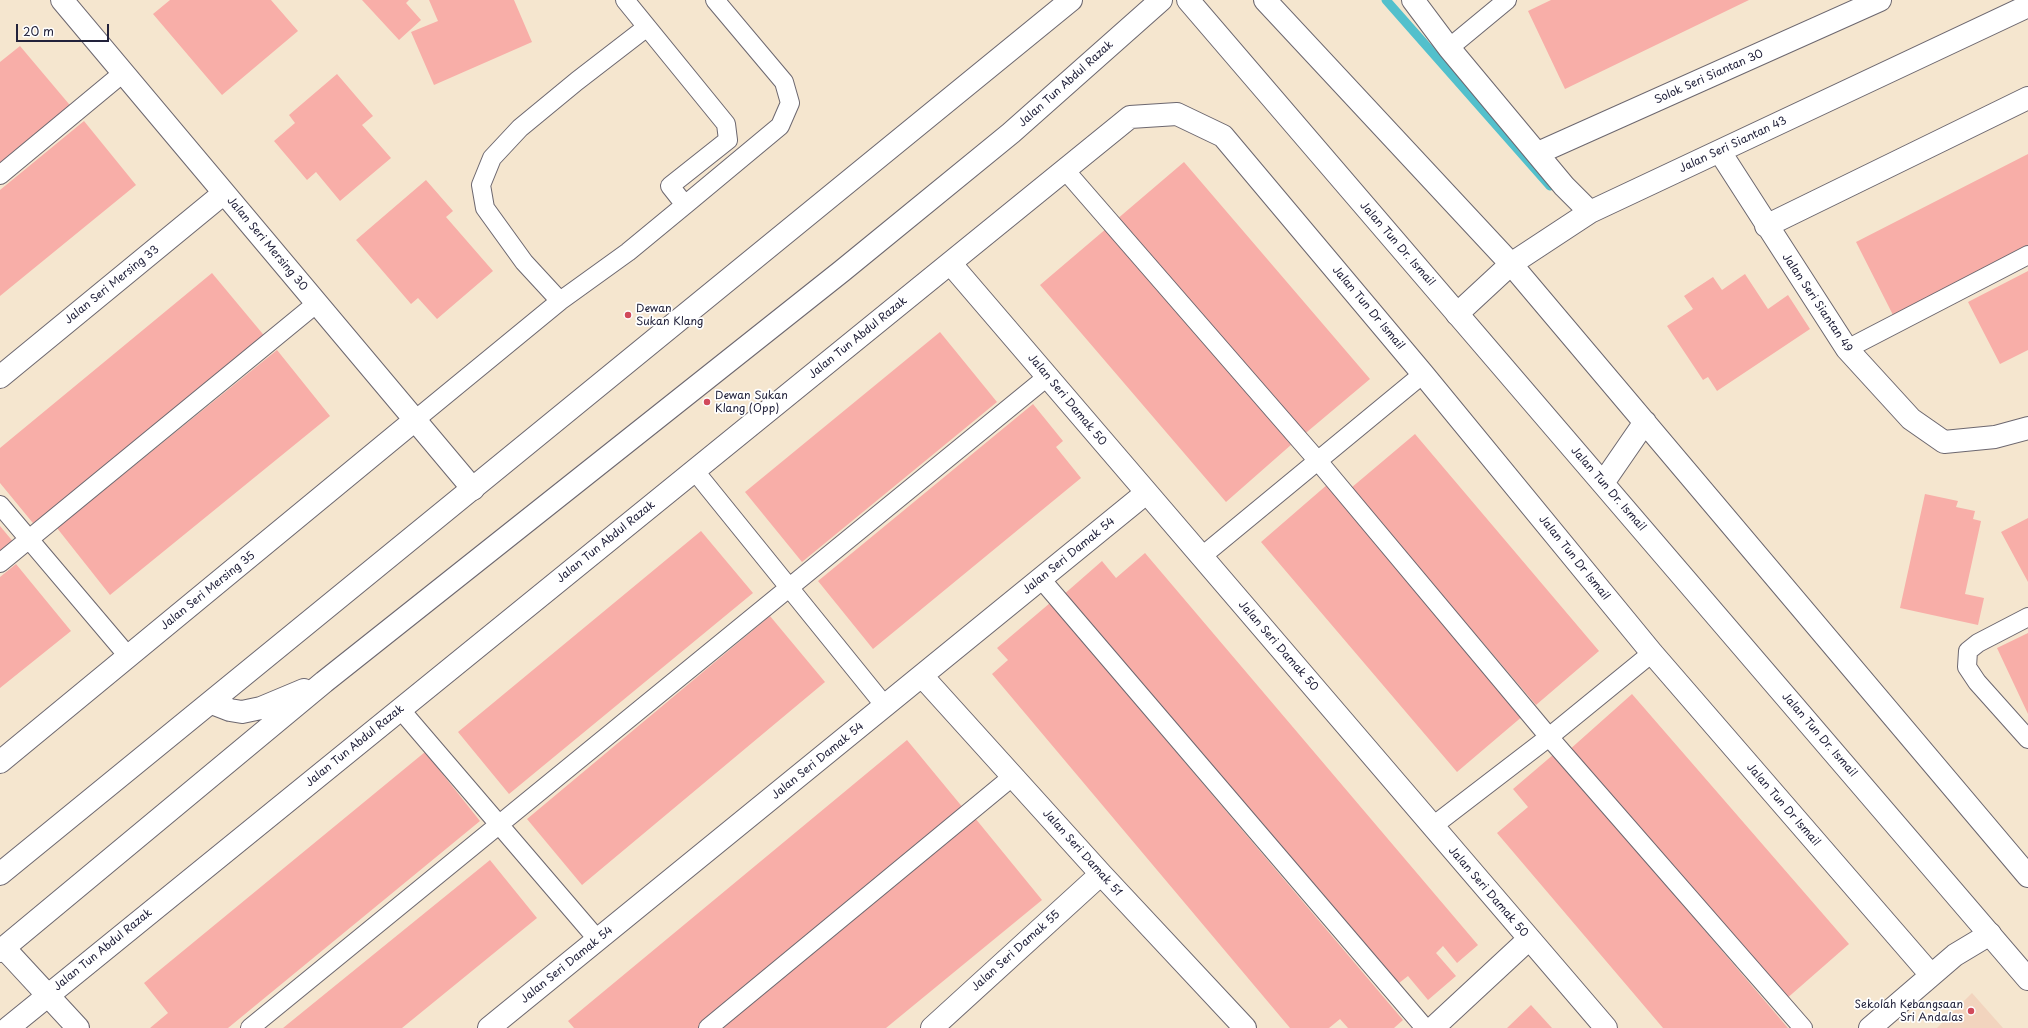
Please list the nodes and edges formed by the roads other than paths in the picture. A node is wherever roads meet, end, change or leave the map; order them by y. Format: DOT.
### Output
graph roads {
  1 [pos="62,0"];
  2 [pos="625,0"];
  3 [pos="714,0"];
  4 [pos="1071,0"];
  5 [pos="1161,0"];
  6 [pos="1188,0"];
  7 [pos="1265,0"];
  8 [pos="1412,0"];
  9 [pos="1507,0"];
  10 [pos="1870,2"];
  11 [pos="2019,6"];
  12 [pos="647,27"];
  13 [pos="1449,48"];
  14 [pos="123,73"];
  15 [pos="2028,98"];
  16 [pos="1222,136"];
  17 [pos="1720,152"];
  18 [pos="1538,153"];
  19 [pos="1065,170"];
  20 [pos="0,175"];
  21 [pos="224,194"];
  22 [pos="686,205"];
  23 [pos="1590,212"];
  24 [pos="1766,226"];
  25 [pos="2028,255"];
  26 [pos="950,263"];
  27 [pos="1511,264"];
  28 [pos="560,301"];
  29 [pos="317,303"];
  30 [pos="1457,314"];
  31 [pos="1847,349"];
  32 [pos="1423,374"];
  33 [pos="0,377"];
  34 [pos="1047,377"];
  35 [pos="415,420"];
  36 [pos="1645,422"];
  37 [pos="2028,428"];
  38 [pos="1318,461"];
  39 [pos="694,470"];
  40 [pos="1603,483"];
  41 [pos="473,489"];
  42 [pos="1146,493"];
  43 [pos="0,506"];
  44 [pos="29,540"];
  45 [pos="1201,557"];
  46 [pos="0,563"];
  47 [pos="1041,579"];
  48 [pos="790,587"];
  49 [pos="2028,617"];
  50 [pos="1652,653"];
  51 [pos="128,656"];
  52 [pos="922,676"];
  53 [pos="324,682"];
  54 [pos="212,703"];
  55 [pos="885,706"];
  56 [pos="400,709"];
  57 [pos="1549,737"];
  58 [pos="2028,739"];
  59 [pos="0,762"];
  60 [pos="1012,777"];
  61 [pos="499,825"];
  62 [pos="1433,826"];
  63 [pos="0,874"];
  64 [pos="1100,874"];
  65 [pos="2028,876"];
  66 [pos="1990,934"];
  67 [pos="1529,939"];
  68 [pos="598,940"];
  69 [pos="2,950"];
  70 [pos="1931,975"];
  71 [pos="2028,979"];
  72 [pos="48,995"];
  73 [pos="1873,1027"];
  74 [pos="8,1028"];
  75 [pos="78,1028"];
  76 [pos="250,1028"];
  77 [pos="489,1028"];
  78 [pos="708,1028"];
  79 [pos="932,1028"];
  80 [pos="1244,1028"];
  81 [pos="1425,1028"];
  82 [pos="1433,1028"];
  83 [pos="1606,1028"];
  84 [pos="1804,1028"];
  1 -- 14 [label="street, Jalan Seri Mersing 30"];
  2 -- 12 [label="lane"];
  3 -- 22 [label="lane"];
  4 -- 41 [label="street"];
  5 -- 53 [label="street, Jalan Tun Abdul Razak"];
  6 -- 30 [label="street, Jalan Tun Dr. Ismail"];
  7 -- 27 [label="street"];
  8 -- 13 [label="street"];
  9 -- 13 [label="lane"];
  10 -- 18 [label="street, Solok Seri Siantan 30"];
  11 -- 17 [label="street, Jalan Seri Siantan 43"];
  12 -- 22 [label="lane"];
  12 -- 28 [label="lane"];
  13 -- 18 [label="street"];
  14 -- 20 [label="lane"];
  14 -- 21 [label="street, Jalan Seri Mersing 30"];
  15 -- 24 [label="street"];
  16 -- 19 [label="street, Jalan Tun Abdul Razak"];
  16 -- 32 [label="street, Jalan Tun Dr Ismail"];
  17 -- 23 [label="street, Jalan Seri Siantan 43"];
  17 -- 24 [label="street, Jalan Seri Siantan 49"];
  18 -- 23 [label="street"];
  19 -- 26 [label="street, Jalan Tun Abdul Razak"];
  19 -- 38 [label="lane"];
  21 -- 29 [label="street, Jalan Seri Mersing 30"];
  21 -- 33 [label="street, Jalan Seri Mersing 33"];
  22 -- 28 [label="lane"];
  23 -- 27 [label="street, Jalan Seri Siantan 43"];
  24 -- 31 [label="street, Jalan Seri Siantan 49"];
  25 -- 31 [label="lane"];
  26 -- 34 [label="street, Jalan Seri Damak 50"];
  26 -- 39 [label="street, Jalan Tun Abdul Razak"];
  27 -- 30 [label="street, Jalan Seri Siantan 43"];
  27 -- 36 [label="street"];
  28 -- 35 [label="lane"];
  29 -- 35 [label="street, Jalan Seri Mersing 30"];
  29 -- 44 [label="lane"];
  30 -- 40 [label="street, Jalan Tun Dr. Ismail"];
  31 -- 37 [label="street, Jalan Seri Siantan 49"];
  32 -- 38 [label="lane"];
  32 -- 50 [label="street, Jalan Tun Dr Ismail"];
  34 -- 42 [label="street, Jalan Seri Damak 50"];
  34 -- 48 [label="lane"];
  35 -- 41 [label="street, Jalan Seri Mersing 30"];
  35 -- 51 [label="street, Jalan Seri Mersing 35"];
  36 -- 40 [label="street"];
  36 -- 65 [label="street"];
  38 -- 45 [label="lane"];
  38 -- 57 [label="lane"];
  39 -- 48 [label="lane"];
  39 -- 56 [label="street, Jalan Tun Abdul Razak"];
  40 -- 66 [label="street, Jalan Tun Dr. Ismail"];
  41 -- 54 [label="street"];
  42 -- 45 [label="street, Jalan Seri Damak 50"];
  42 -- 47 [label="street, Jalan Seri Damak 54"];
  43 -- 44 [label="lane"];
  44 -- 46 [label="lane"];
  44 -- 51 [label="lane"];
  45 -- 62 [label="street, Jalan Seri Damak 50"];
  47 -- 52 [label="street, Jalan Seri Damak 54"];
  47 -- 81 [label="lane"];
  48 -- 55 [label="lane"];
  48 -- 61 [label="lane"];
  49 -- 58 [label="lane"];
  50 -- 57 [label="lane"];
  50 -- 70 [label="street, Jalan Tun Dr Ismail"];
  51 -- 59 [label="street, Jalan Seri Mersing 35"];
  52 -- 55 [label="street, Jalan Seri Damak 54"];
  52 -- 60 [label="street, Jalan Seri Damak 51"];
  53 -- 54 [label="street"];
  53 -- 69 [label="street, Jalan Tun Abdul Razak"];
  54 -- 63 [label="street"];
  55 -- 68 [label="street, Jalan Seri Damak 54"];
  56 -- 61 [label="lane"];
  56 -- 72 [label="street, Jalan Tun Abdul Razak"];
  57 -- 62 [label="lane"];
  57 -- 84 [label="lane"];
  60 -- 64 [label="street, Jalan Seri Damak 51"];
  60 -- 78 [label="lane"];
  61 -- 68 [label="lane"];
  61 -- 76 [label="lane"];
  62 -- 67 [label="street, Jalan Seri Damak 50"];
  64 -- 79 [label="street, Jalan Seri Damak 55"];
  64 -- 80 [label="street, Jalan Seri Damak 51"];
  66 -- 70 [label="street"];
  66 -- 71 [label="street, Jalan Tun Dr. Ismail"];
  67 -- 82 [label="street"];
  67 -- 83 [label="street, Jalan Seri Damak 50"];
  68 -- 77 [label="street, Jalan Seri Damak 54"];
  69 -- 72 [label="street"];
  70 -- 73 [label="street"];
  72 -- 74 [label="street, Jalan Tun Abdul Razak"];
  72 -- 75 [label="street"];
}
